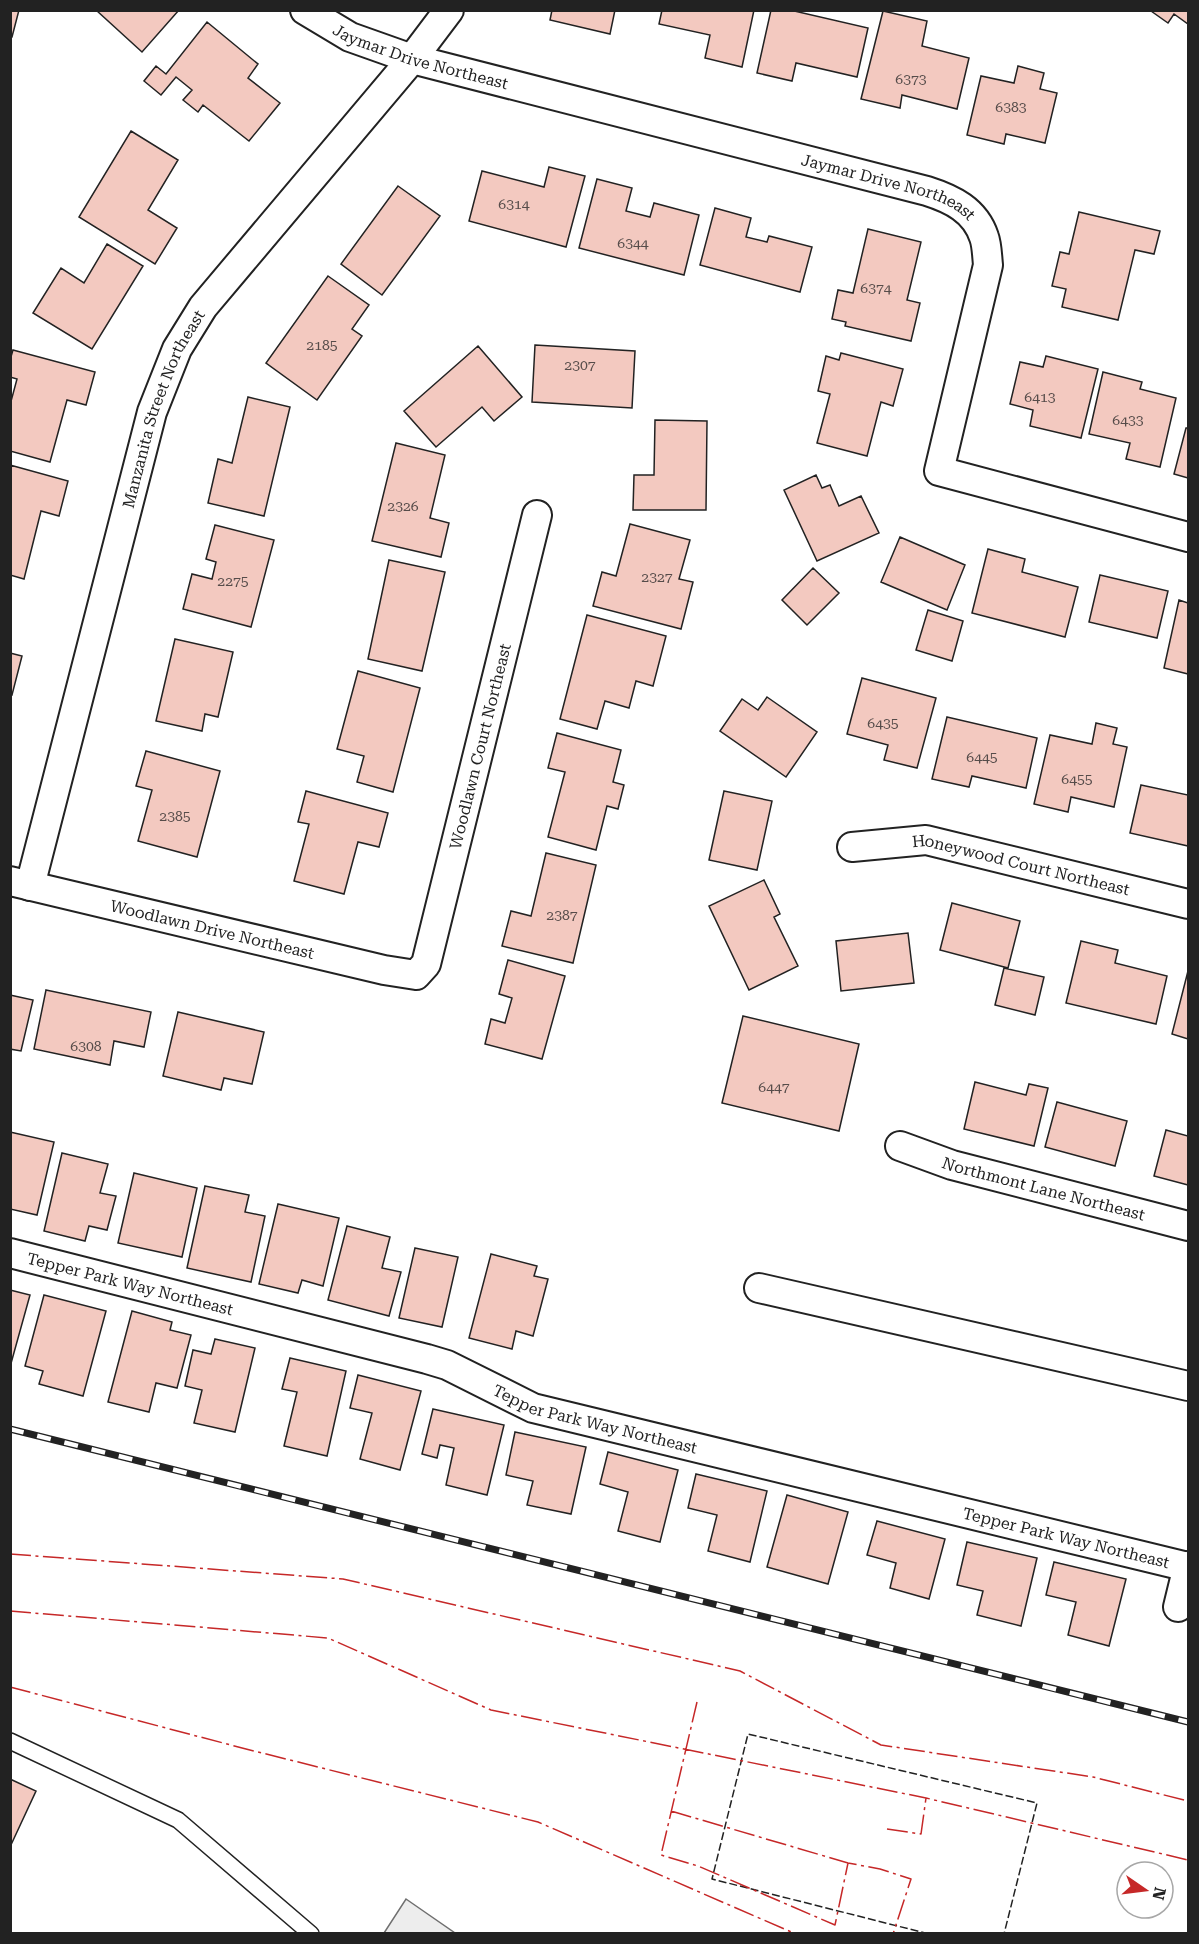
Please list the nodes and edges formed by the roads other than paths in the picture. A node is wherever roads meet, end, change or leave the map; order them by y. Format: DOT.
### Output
graph roads {
  1 [pos="305,10"];
  2 [pos="449,10"];
  3 [pos="412,59"];
  4 [pos="537,515"];
  5 [pos="1188,537"];
  6 [pos="852,847"];
  7 [pos="20,884"];
  8 [pos="1188,904"];
  9 [pos="416,975"];
  10 [pos="900,1146"];
  11 [pos="1188,1226"];
  12 [pos="10,1253"];
  13 [pos="759,1288"];
  14 [pos="1188,1386"];
  15 [pos="1188,1567"];
  16 [pos="1178,1606"];
  17 [pos="10,1741"];
  18 [pos="311,1934"];
  1 -- 3 [label="street, Jaymar Drive Northeast"];
  2 -- 3 [label="street, Manzanita Street Northeast"];
  3 -- 5 [label="street, Jaymar Drive Northeast"];
  3 -- 7 [label="street, Manzanita Street Northeast"];
  4 -- 9 [label="street, Woodlawn Court Northeast"];
  6 -- 8 [label="street, Honeywood Court Northeast"];
  7 -- 9 [label="street, Woodlawn Drive Northeast"];
  10 -- 11 [label="street, Northmont Lane Northeast"];
  12 -- 15 [label="street, Tepper Park Way Northeast"];
  13 -- 14 [label="street"];
  15 -- 16 [label="street"];
  17 -- 18 [label="lane"];
}
